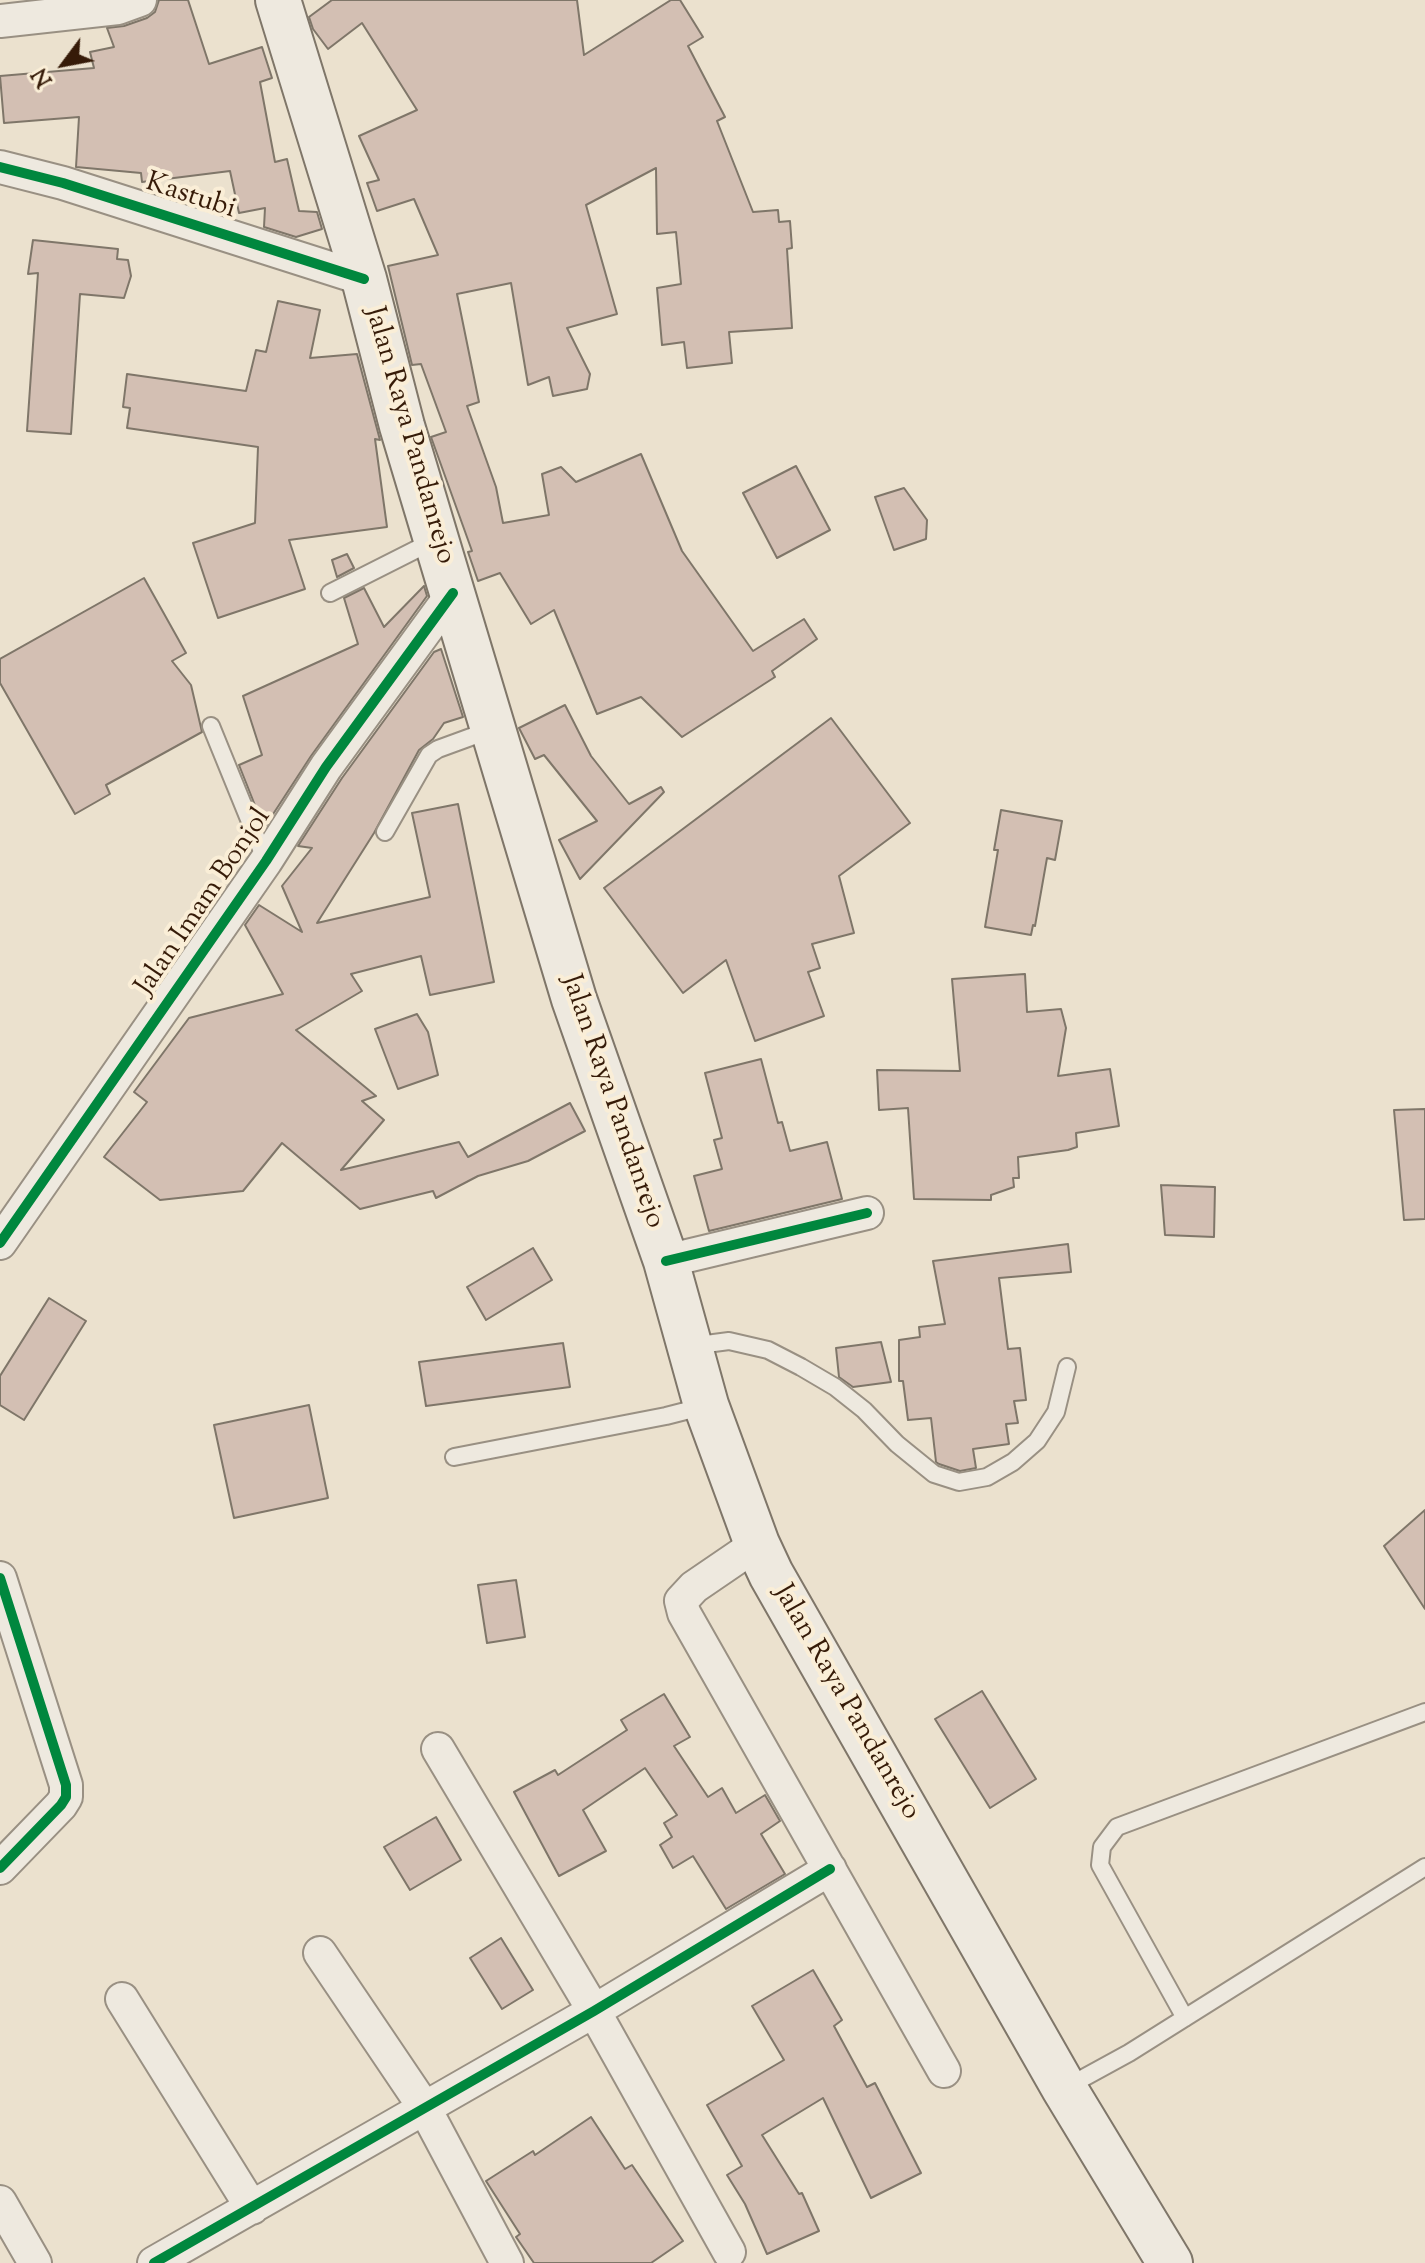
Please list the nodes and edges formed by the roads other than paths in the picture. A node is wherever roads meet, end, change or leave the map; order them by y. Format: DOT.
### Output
graph roads {
  1 [pos="140,0"];
  2 [pos="278,0"];
  3 [pos="0,21"];
  4 [pos="0,167"];
  5 [pos="364,279"];
  6 [pos="437,539"];
  7 [pos="330,593"];
  8 [pos="453,593"];
  9 [pos="211,726"];
  10 [pos="494,729"];
  11 [pos="385,832"];
  12 [pos="266,861"];
  13 [pos="867,1213"];
  14 [pos="0,1243"];
  15 [pos="666,1261"];
  16 [pos="690,1346"];
  17 [pos="1067,1367"];
  18 [pos="706,1405"];
  19 [pos="454,1457"];
  20 [pos="757,1544"];
  21 [pos="0,1578"];
  22 [pos="1425,1712"];
  23 [pos="438,1749"];
  24 [pos="1425,1867"];
  25 [pos="0,1868"];
  26 [pos="830,1869"];
  27 [pos="320,1953"];
  28 [pos="122,1999"];
  29 [pos="594,2011"];
  30 [pos="1185,2018"];
  31 [pos="944,2071"];
  32 [pos="1064,2088"];
  33 [pos="424,2107"];
  34 [pos="0,2202"];
  35 [pos="252,2208"];
  36 [pos="729,2252"];
  37 [pos="35,2263"];
  38 [pos="154,2263"];
  39 [pos="507,2263"];
  40 [pos="1170,2263"];
  1 -- 3 [label="street"];
  2 -- 5 [label="main road, Jalan Raya Pandanrejo"];
  4 -- 5 [label="street, Kastubi"];
  5 -- 6 [label="main road, Jalan Raya Pandanrejo"];
  6 -- 7 [label="lane"];
  6 -- 8 [label="main road, Jalan Raya Pandanrejo"];
  8 -- 10 [label="main road, Jalan Raya Pandanrejo"];
  8 -- 12 [label="street, Jalan Imam Bonjol"];
  9 -- 12 [label="lane"];
  10 -- 11 [label="lane"];
  10 -- 15 [label="main road, Jalan Raya Pandanrejo"];
  12 -- 14 [label="street, Jalan Imam Bonjol"];
  13 -- 15 [label="street"];
  15 -- 16 [label="main road, Jalan Raya Pandanrejo"];
  16 -- 17 [label="lane"];
  16 -- 18 [label="main road, Jalan Raya Pandanrejo"];
  18 -- 19 [label="lane"];
  18 -- 20 [label="main road, Jalan Raya Pandanrejo"];
  20 -- 26 [label="street"];
  20 -- 32 [label="main road, Jalan Raya Pandanrejo"];
  21 -- 25 [label="street"];
  22 -- 30 [label="lane"];
  23 -- 29 [label="street"];
  24 -- 30 [label="lane"];
  26 -- 29 [label="street"];
  26 -- 31 [label="street"];
  27 -- 33 [label="street"];
  28 -- 35 [label="street"];
  29 -- 33 [label="street"];
  29 -- 36 [label="street"];
  30 -- 32 [label="lane"];
  32 -- 40 [label="main road, Jalan Raya Pandanrejo"];
  33 -- 35 [label="street"];
  33 -- 39 [label="street"];
  34 -- 37 [label="street"];
  35 -- 38 [label="street"];
}
